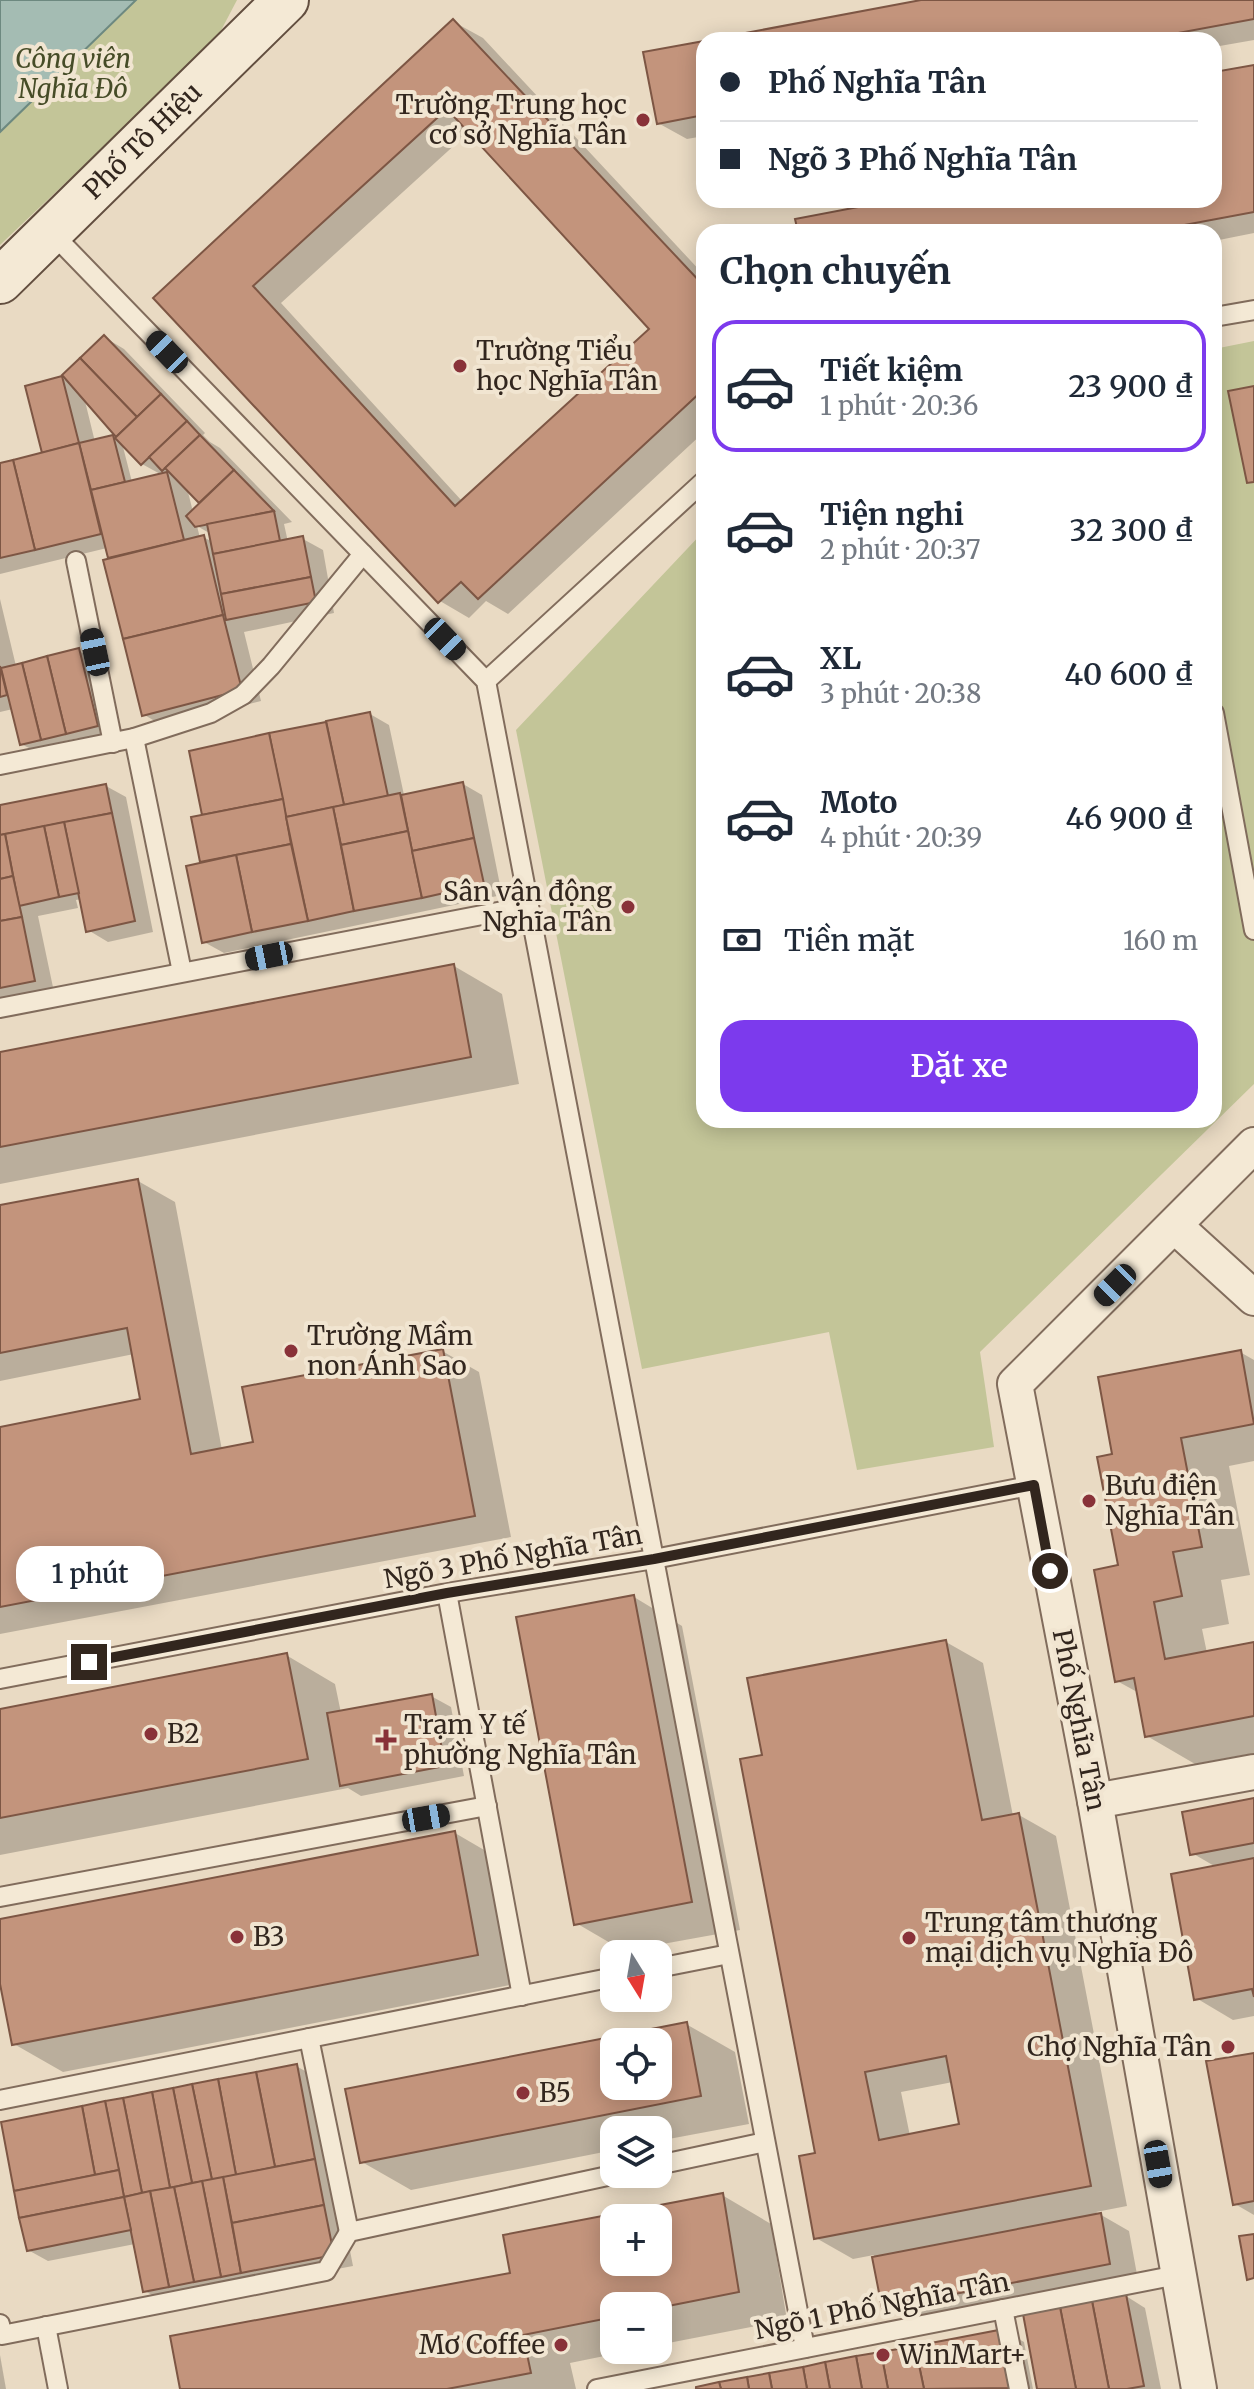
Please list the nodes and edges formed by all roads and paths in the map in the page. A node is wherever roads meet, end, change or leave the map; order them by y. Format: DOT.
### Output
graph roads {
  1 [pos="286,0"];
  2 [pos="50,231"];
  3 [pos="0,281"];
  4 [pos="1254,310"];
  5 [pos="1222,316"];
  6 [pos="696,488"];
  7 [pos="363,554"];
  8 [pos="76,561"];
  9 [pos="486,681"];
  10 [pos="134,738"];
  11 [pos="113,743"];
  12 [pos="1222,756"];
  13 [pos="0,765"];
  14 [pos="529,906"];
  15 [pos="1254,930"];
  16 [pos="182,972"];
  17 [pos="0,1008"];
  18 [pos="1254,1145"];
  19 [pos="1175,1226"];
  20 [pos="1254,1298"];
  21 [pos="1034,1485"];
  22 [pos="654,1559"];
  23 [pos="447,1593"];
  24 [pos="0,1679"];
  25 [pos="1254,1772"];
  26 [pos="1095,1801"];
  27 [pos="487,1806"];
  28 [pos="0,1897"];
  29 [pos="729,1954"];
  30 [pos="672,1965"];
  31 [pos="600,1980"];
  32 [pos="522,1996"];
  33 [pos="309,2038"];
  34 [pos="0,2100"];
  35 [pos="765,2142"];
  36 [pos="672,2162"];
  37 [pos="600,2178"];
  38 [pos="349,2232"];
  39 [pos="1177,2275"];
  40 [pos="1003,2309"];
  41 [pos="0,2324"];
  42 [pos="46,2326"];
  43 [pos="805,2348"];
  44 [pos="58,2389"];
  45 [pos="597,2389"];
  46 [pos="1019,2389"];
  47 [pos="1199,2389"];
  1 -- 2 [label="street, Phố Tô Hiệu"];
  2 -- 3 [label="street, Phố Tô Hiệu"];
  2 -- 7 [label="lane"];
  4 -- 5 [label="lane"];
  6 -- 9 [label="lane"];
  7 -- 9 [label="lane"];
  7 -- 10 [label="lane"];
  8 -- 11 [label="lane"];
  9 -- 14 [label="lane"];
  10 -- 11 [label="lane"];
  10 -- 16 [label="lane"];
  11 -- 13 [label="lane"];
  12 -- 15 [label="lane"];
  14 -- 16 [label="lane"];
  14 -- 22 [label="lane"];
  16 -- 17 [label="lane"];
  18 -- 19 [label="street, Phố Nghĩa Tân"];
  19 -- 20 [label="street"];
  19 -- 21 [label="street, Phố Nghĩa Tân"];
  21 -- 22 [label="lane, Ngõ 3 Phố Nghĩa Tân"];
  21 -- 26 [label="street, Phố Nghĩa Tân"];
  22 -- 23 [label="lane, Ngõ 3 Phố Nghĩa Tân"];
  22 -- 29 [label="lane"];
  23 -- 24 [label="lane, Ngõ 3 Phố Nghĩa Tân"];
  23 -- 27 [label="lane"];
  25 -- 26 [label="street"];
  26 -- 39 [label="street, Phố Nghĩa Tân"];
  27 -- 28 [label="lane"];
  27 -- 32 [label="lane"];
  29 -- 30 [label="lane"];
  29 -- 35 [label="lane"];
  31 -- 32 [label="lane"];
  32 -- 33 [label="lane"];
  33 -- 34 [label="lane"];
  33 -- 38 [label="lane"];
  35 -- 36 [label="lane"];
  35 -- 43 [label="lane"];
  37 -- 38 [label="lane"];
  38 -- 42 [label="lane"];
  39 -- 40 [label="lane, Ngõ 1 Phố Nghĩa Tân"];
  39 -- 47 [label="street, Phố Nghĩa Tân"];
  40 -- 43 [label="lane, Ngõ 1 Phố Nghĩa Tân"];
  40 -- 46 [label="lane"];
  41 -- 42 [label="lane"];
  42 -- 44 [label="lane"];
  43 -- 45 [label="lane, Ngõ 1 Phố Nghĩa Tân"];
}
